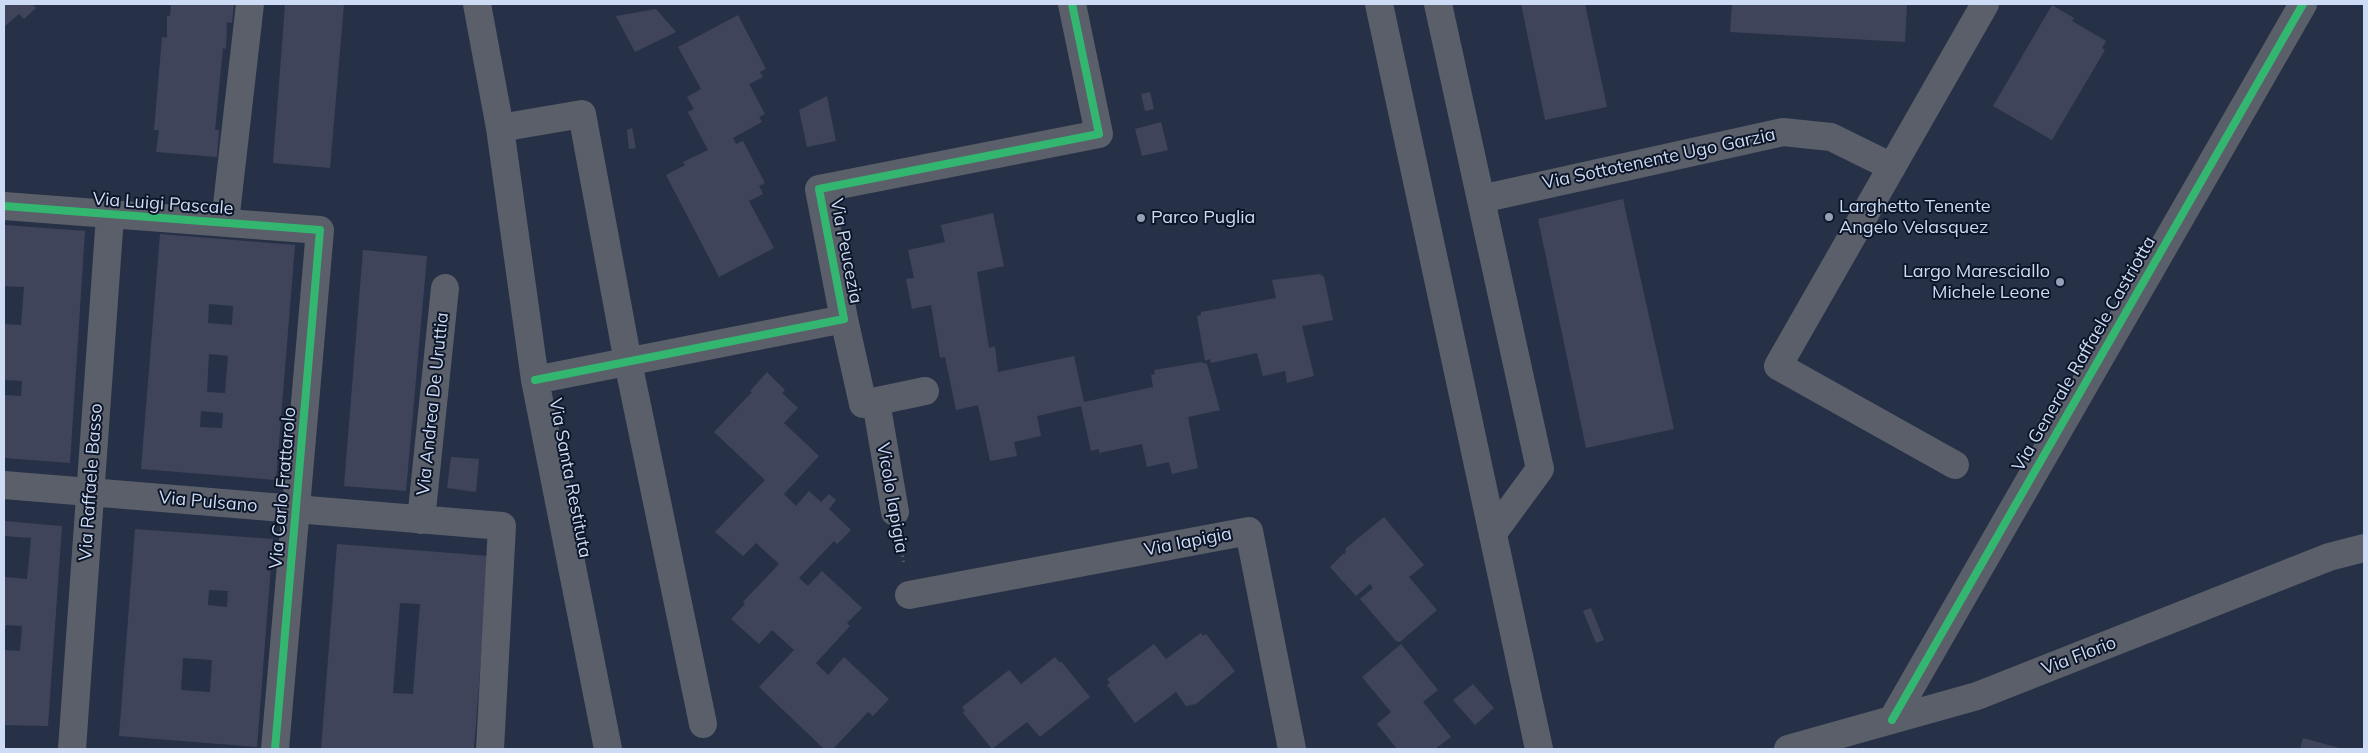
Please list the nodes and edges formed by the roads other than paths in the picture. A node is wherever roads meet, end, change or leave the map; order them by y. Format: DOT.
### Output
graph roads {
  1 [pos="250,4"];
  2 [pos="477,4"];
  3 [pos="1072,4"];
  4 [pos="1379,4"];
  5 [pos="1438,4"];
  6 [pos="1985,4"];
  7 [pos="2303,4"];
  8 [pos="500,128"];
  9 [pos="1892,167"];
  10 [pos="1480,199"];
  11 [pos="4,206"];
  12 [pos="110,216"];
  13 [pos="225,222"];
  14 [pos="320,230"];
  15 [pos="445,288"];
  16 [pos="844,319"];
  17 [pos="628,362"];
  18 [pos="535,380"];
  19 [pos="925,391"];
  20 [pos="876,402"];
  21 [pos="1955,464"];
  22 [pos="4,485"];
  23 [pos="90,492"];
  24 [pos="296,509"];
  25 [pos="895,512"];
  26 [pos="421,520"];
  27 [pos="1493,533"];
  28 [pos="2364,548"];
  29 [pos="909,595"];
  30 [pos="1892,720"];
  31 [pos="703,724"];
  32 [pos="72,749"];
  33 [pos="275,749"];
  34 [pos="490,749"];
  35 [pos="608,749"];
  36 [pos="1292,749"];
  37 [pos="1539,749"];
  38 [pos="1788,749"];
  1 -- 13 [label="street"];
  2 -- 8 [label="street, Via Santa Restituta"];
  3 -- 16 [label="street, Via Peucezia"];
  4 -- 27 [label="street"];
  5 -- 10 [label="street"];
  6 -- 9 [label="street"];
  7 -- 30 [label="street, Via Generale Raffaele Castriotta"];
  8 -- 17 [label="street"];
  8 -- 18 [label="street, Via Santa Restituta"];
  9 -- 10 [label="street, Via Sottotenente Ugo Garzia"];
  9 -- 21 [label="street"];
  10 -- 27 [label="street"];
  11 -- 12 [label="street, Via Luigi Pascale"];
  12 -- 13 [label="street, Via Luigi Pascale"];
  12 -- 23 [label="street, Via Raffaele Basso"];
  13 -- 14 [label="street, Via Luigi Pascale"];
  14 -- 24 [label="street, Via Carlo Frattarolo"];
  15 -- 26 [label="street, Via Andrea De Uruttia"];
  16 -- 17 [label="street, Via Peucezia"];
  16 -- 20 [label="street"];
  17 -- 18 [label="street, Via Peucezia"];
  17 -- 31 [label="street"];
  18 -- 35 [label="street, Via Santa Restituta"];
  19 -- 20 [label="street"];
  20 -- 25 [label="street, Vicolo Iapigia"];
  22 -- 23 [label="street, Via Pulsano"];
  23 -- 24 [label="street, Via Pulsano"];
  23 -- 32 [label="street, Via Raffaele Basso"];
  24 -- 26 [label="street, Via Pulsano"];
  24 -- 33 [label="street, Via Carlo Frattarolo"];
  26 -- 34 [label="street, Via Pulsano"];
  27 -- 37 [label="street"];
  28 -- 30 [label="street, Via Florio"];
  29 -- 36 [label="street, Via Iapigia"];
  30 -- 38 [label="street, Via Florio"];
}
